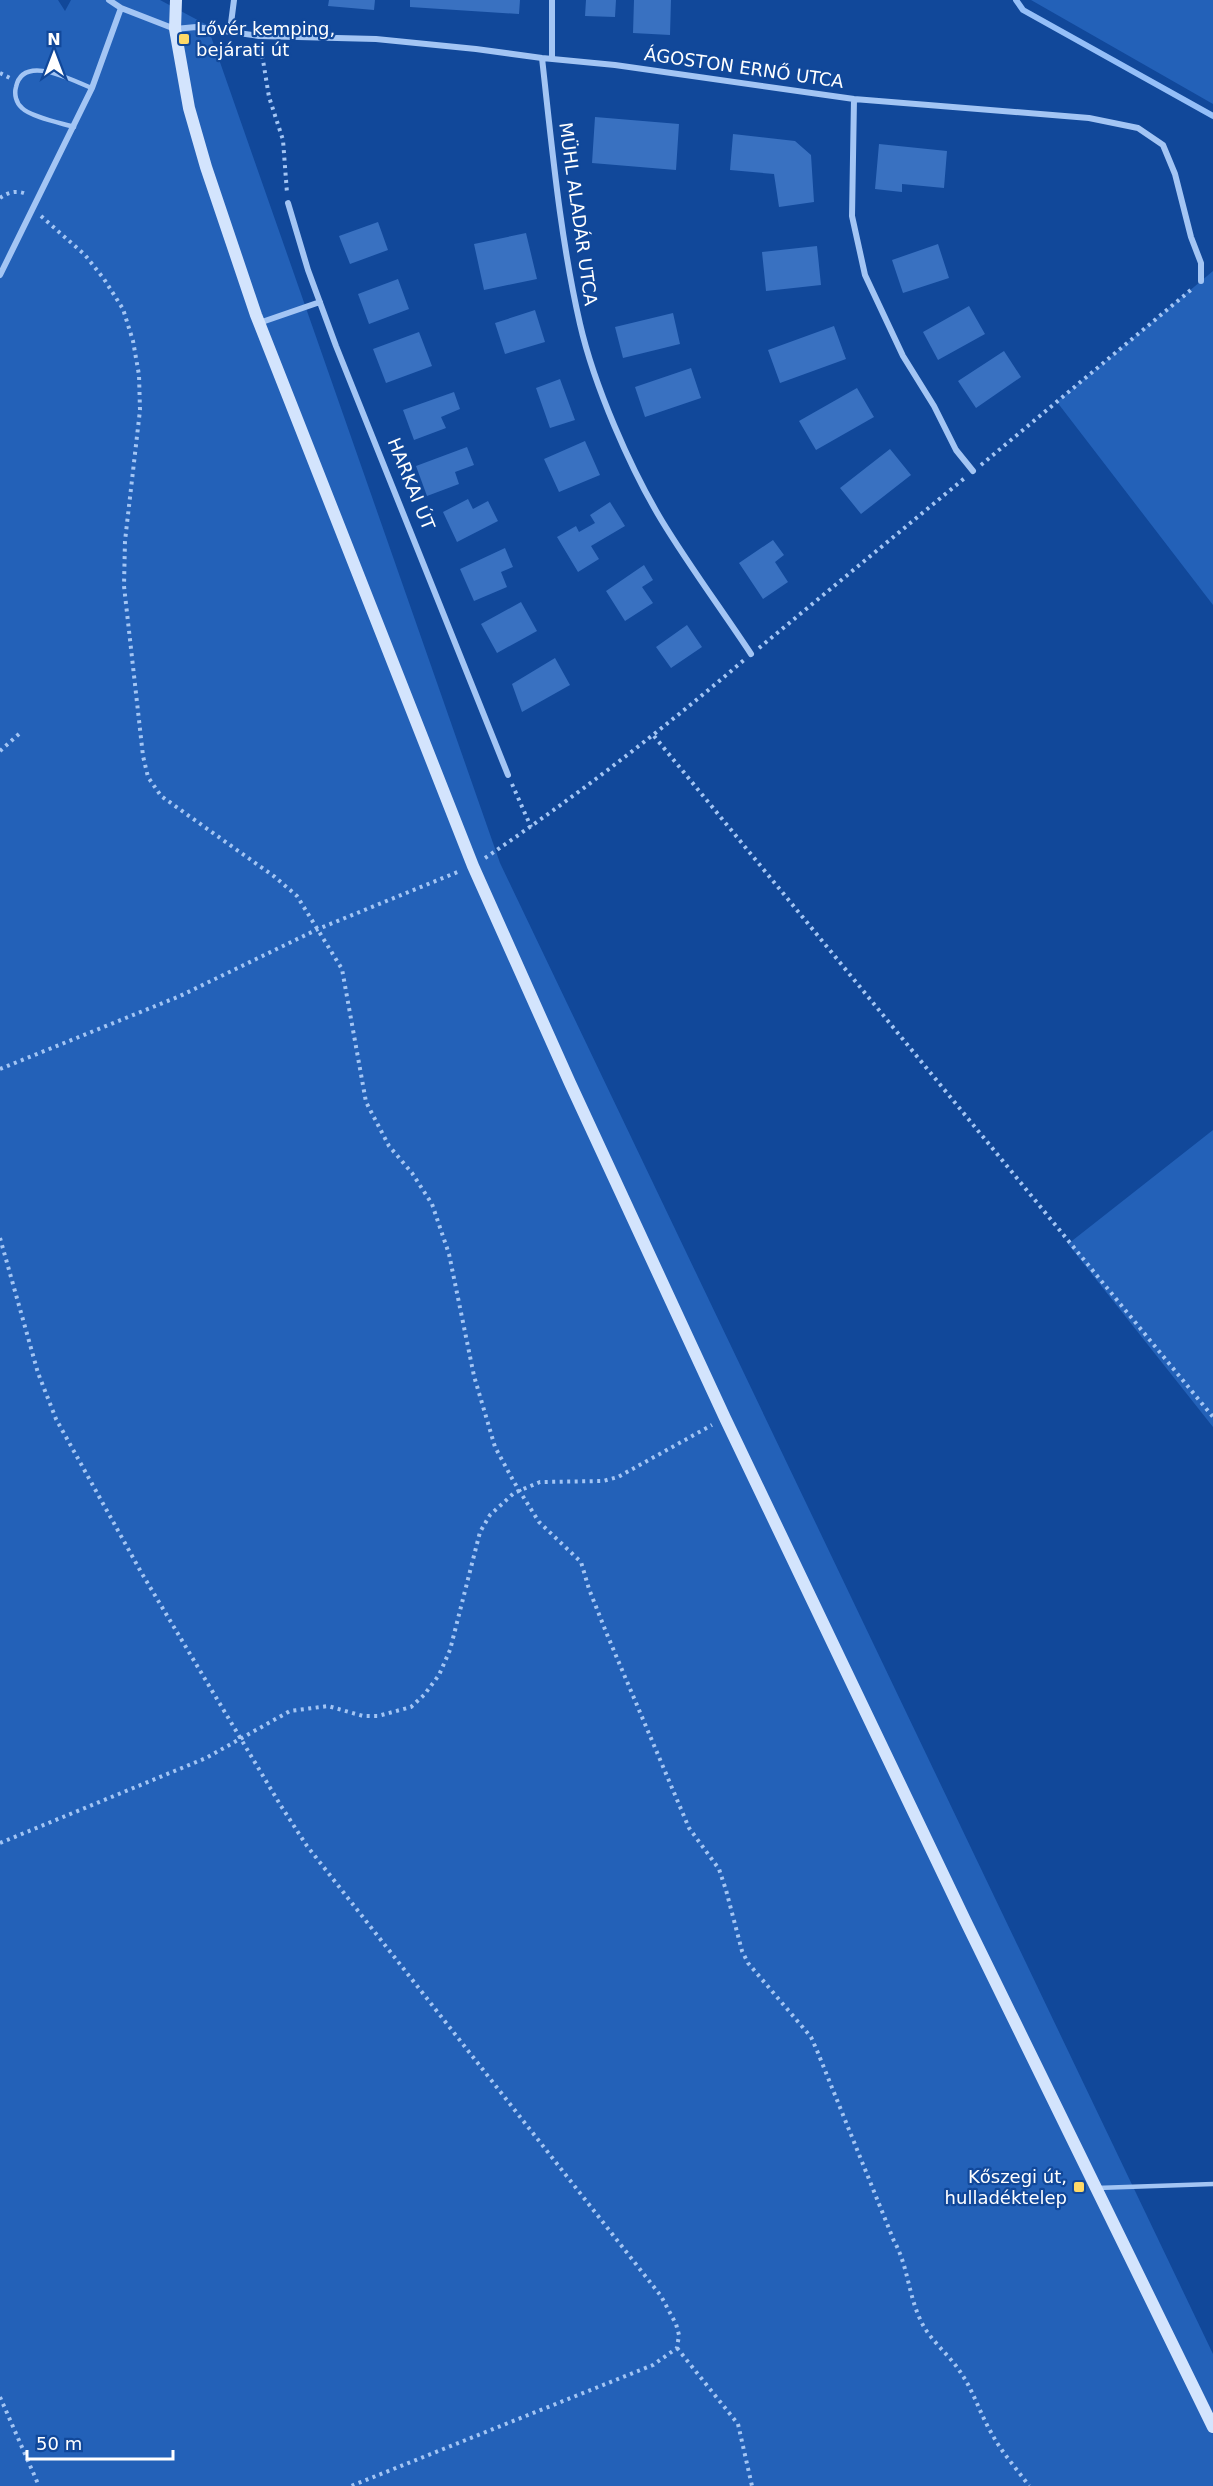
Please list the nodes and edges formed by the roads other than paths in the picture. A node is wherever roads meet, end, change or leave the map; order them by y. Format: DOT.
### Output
graph roads {
  1 [pos="109,0"];
  2 [pos="176,0"];
  3 [pos="234,0"];
  4 [pos="552,0"];
  5 [pos="122,8"];
  6 [pos="175,29"];
  7 [pos="230,31"];
  8 [pos="542,58"];
  9 [pos="552,59"];
  10 [pos="92,88"];
  11 [pos="854,99"];
  12 [pos="74,127"];
  13 [pos="288,203"];
  14 [pos="0,275"];
  15 [pos="1201,281"];
  16 [pos="320,302"];
  17 [pos="259,323"];
  18 [pos="973,471"];
  19 [pos="751,654"];
  20 [pos="508,775"];
  21 [pos="1213,2184"];
  22 [pos="1095,2188"];
  23 [pos="1213,2427"];
  1 -- 5 [label="street"];
  2 -- 6 [label="main road"];
  3 -- 7 [label="street"];
  4 -- 9 [label="street"];
  5 -- 6 [label="street"];
  5 -- 10 [label="street"];
  6 -- 7 [label="street, ÁGOSTON ERNŐ UTCA"];
  6 -- 17 [label="main road"];
  7 -- 8 [label="street, ÁGOSTON ERNŐ UTCA"];
  8 -- 9 [label="street, ÁGOSTON ERNŐ UTCA"];
  8 -- 19 [label="street, MÜHL ALADÁR UTCA"];
  9 -- 11 [label="street, ÁGOSTON ERNŐ UTCA"];
  10 -- 12 [label="street"];
  10 -- 12 [label="lane"];
  11 -- 15 [label="street, ÁGOSTON ERNŐ UTCA"];
  11 -- 18 [label="street"];
  12 -- 14 [label="street"];
  13 -- 16 [label="street, HARKAI ÚT"];
  16 -- 17 [label="street"];
  16 -- 20 [label="street, HARKAI ÚT"];
  17 -- 22 [label="main road"];
  21 -- 22 [label="lane"];
  22 -- 23 [label="main road"];
}
